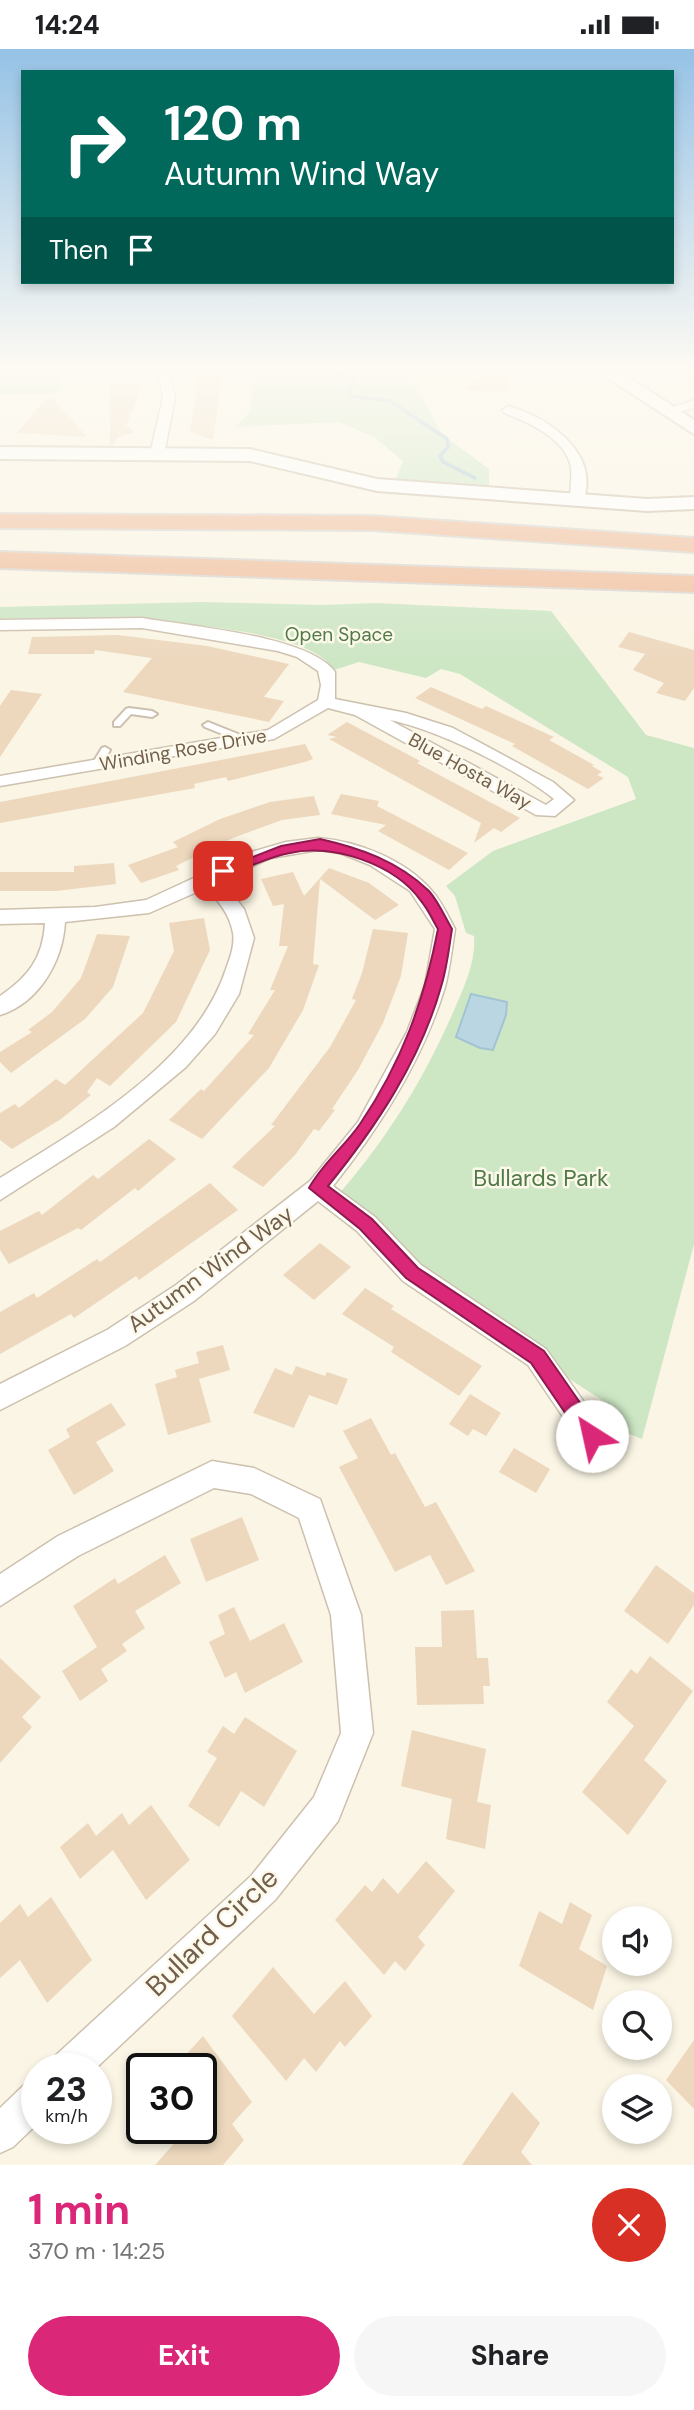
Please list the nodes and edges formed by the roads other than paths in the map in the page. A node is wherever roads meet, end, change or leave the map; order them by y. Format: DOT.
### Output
graph roads {
  1 [pos="291,465"];
  2 [pos="577,465"];
  3 [pos="578,501"];
  4 [pos="694,503"];
  5 [pos="156,520"];
  6 [pos="0,521"];
  7 [pos="0,542"];
  8 [pos="694,545"];
  9 [pos="319,547"];
  10 [pos="464,548"];
  11 [pos="402,549"];
  12 [pos="0,560"];
  13 [pos="694,561"];
  14 [pos="0,583"];
  15 [pos="694,584"];
  16 [pos="427,594"];
  17 [pos="694,596"];
  18 [pos="694,609"];
  19 [pos="0,625"];
  20 [pos="326,702"];
  21 [pos="361,711"];
  22 [pos="152,713"];
  23 [pos="117,724"];
  24 [pos="208,725"];
  25 [pos="245,740"];
  26 [pos="104,750"];
  27 [pos="96,766"];
  28 [pos="0,781"];
  29 [pos="209,879"];
  30 [pos="55,916"];
  31 [pos="0,917"];
  32 [pos="0,1007"];
  33 [pos="318,1188"];
  34 [pos="0,1190"];
  35 [pos="0,1398"];
  36 [pos="592,1436"];
  37 [pos="0,1591"];
  38 [pos="85,2053"];
  39 [pos="21,2114"];
  40 [pos="0,2134"];
  1 -- 3 [label="street"];
  2 -- 3 [label="street"];
  3 -- 4 [label="street"];
  5 -- 6 [label="highway"];
  5 -- 8 [label="highway"];
  5 -- 10 [label="highway"];
  7 -- 9 [label="highway"];
  10 -- 11 [label="highway"];
  10 -- 13 [label="highway"];
  12 -- 15 [label="highway"];
  14 -- 16 [label="highway"];
  16 -- 17 [label="highway"];
  16 -- 18 [label="highway"];
  19 -- 20 [label="street"];
  20 -- 21 [label="street, Blue Hosta Way"];
  20 -- 25 [label="street, Winding Rose Drive"];
  21 -- 21 [label="street, Blue Hosta Way"];
  22 -- 23 [label="lane"];
  24 -- 25 [label="lane"];
  25 -- 27 [label="street, Winding Rose Drive"];
  26 -- 27 [label="lane"];
  27 -- 28 [label="street, Winding Rose Drive"];
  29 -- 30 [label="street, Autumn Wind Way"];
  29 -- 33 [label="street, Autumn Wind Way"];
  29 -- 34 [label="street"];
  30 -- 31 [label="street, Autumn Wind Way"];
  30 -- 32 [label="street"];
  33 -- 35 [label="street, Autumn Wind Way"];
  33 -- 36 [label="street"];
  37 -- 38 [label="street, Bullard Circle"];
  39 -- 40 [label="street"];
}
